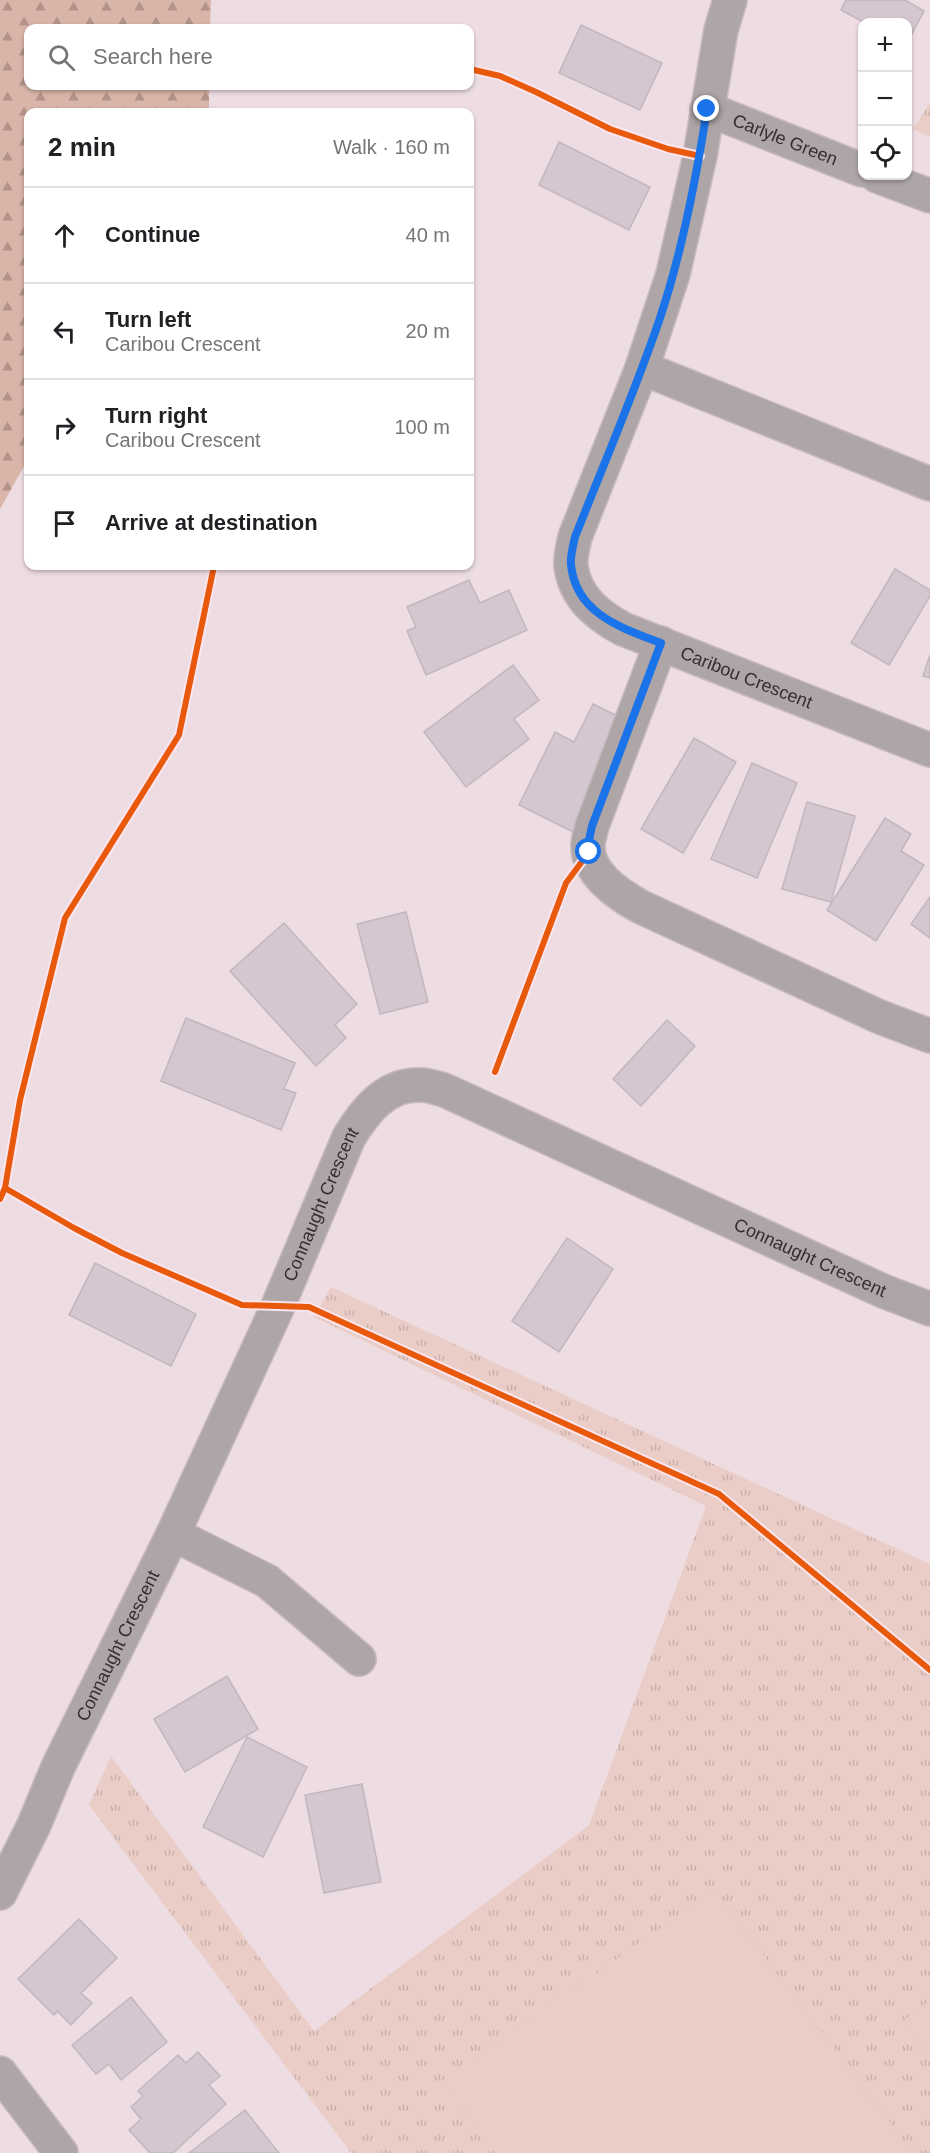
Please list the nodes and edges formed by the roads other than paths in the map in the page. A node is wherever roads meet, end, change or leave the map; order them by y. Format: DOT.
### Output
graph roads {
  1 [pos="730,0"];
  2 [pos="707,109"];
  3 [pos="858,168"];
  4 [pos="888,180"];
  5 [pos="930,196"];
  6 [pos="642,368"];
  7 [pos="930,484"];
  8 [pos="661,643"];
  9 [pos="930,750"];
  10 [pos="930,1036"];
  11 [pos="930,1309"];
  12 [pos="173,1534"];
  13 [pos="359,1659"];
  14 [pos="0,1893"];
  15 [pos="0,2073"];
  16 [pos="61,2153"];
  1 -- 2 [label="street, Caribou Crescent"];
  2 -- 3 [label="street, Carlyle Green"];
  2 -- 6 [label="street, Caribou Crescent"];
  4 -- 5 [label="street"];
  6 -- 7 [label="street"];
  6 -- 8 [label="street, Caribou Crescent"];
  8 -- 9 [label="street, Caribou Crescent"];
  8 -- 10 [label="street"];
  11 -- 12 [label="street, Connaught Crescent"];
  12 -- 13 [label="street"];
  12 -- 14 [label="street, Connaught Crescent"];
  15 -- 16 [label="street"];
}
